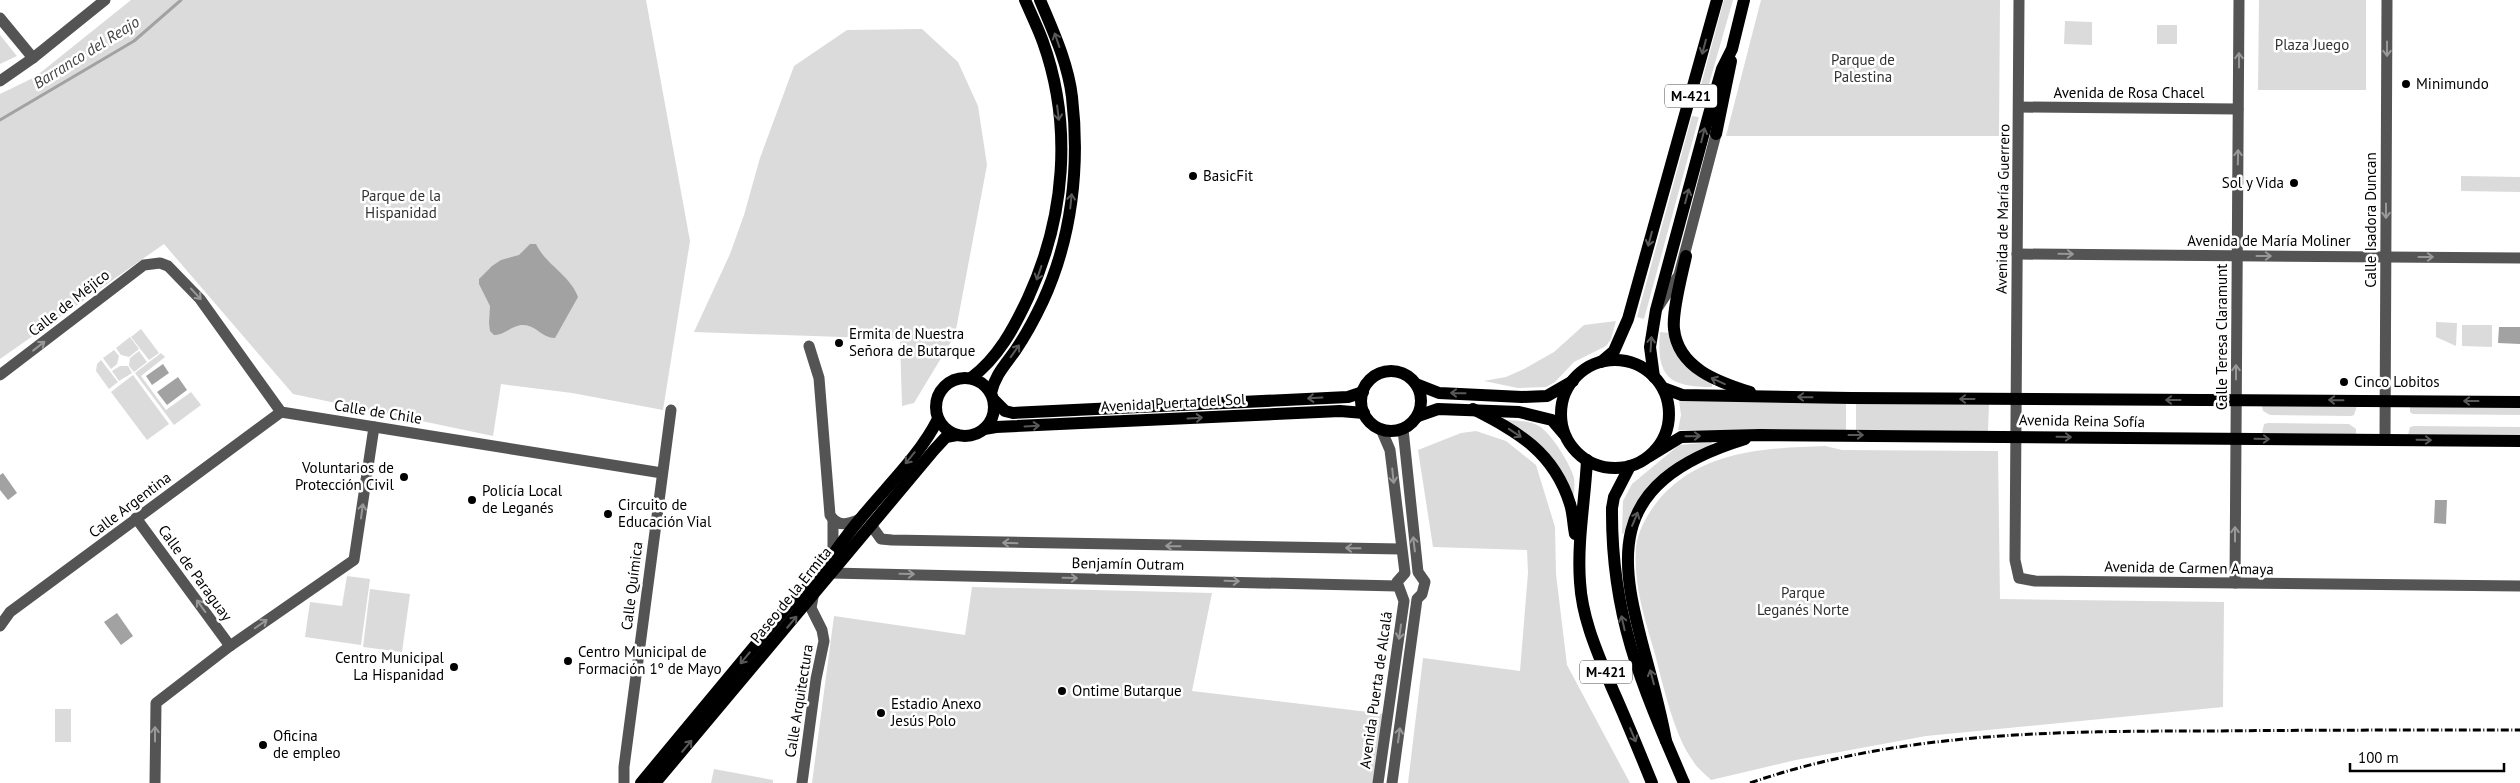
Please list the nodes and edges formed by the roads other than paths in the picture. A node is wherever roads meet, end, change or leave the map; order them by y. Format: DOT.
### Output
graph roads {
  1 [pos="105,0"];
  2 [pos="1025,0"];
  3 [pos="1040,0"];
  4 [pos="1717,0"];
  5 [pos="1744,0"];
  6 [pos="2019,0"];
  7 [pos="2239,0"];
  8 [pos="2387,0"];
  9 [pos="0,18"];
  10 [pos="1732,49"];
  11 [pos="33,58"];
  12 [pos="3,78"];
  13 [pos="2019,108"];
  14 [pos="2238,109"];
  15 [pos="1716,134"];
  16 [pos="2017,254"];
  17 [pos="1686,256"];
  18 [pos="2237,256"];
  19 [pos="2386,257"];
  20 [pos="2520,258"];
  21 [pos="1656,310"];
  22 [pos="809,346"];
  23 [pos="1601,362"];
  24 [pos="0,375"];
  25 [pos="1654,377"];
  26 [pos="971,378"];
  27 [pos="1573,381"];
  28 [pos="1416,384"];
  29 [pos="1663,388"];
  30 [pos="1363,392"];
  31 [pos="992,396"];
  32 [pos="1764,396"];
  33 [pos="2016,399"];
  34 [pos="2236,400"];
  35 [pos="2384,401"];
  36 [pos="2520,402"];
  37 [pos="1473,409"];
  38 [pos="671,410"];
  39 [pos="282,412"];
  40 [pos="1364,413"];
  41 [pos="1418,416"];
  42 [pos="2016,418"];
  43 [pos="938,419"];
  44 [pos="374,427"];
  45 [pos="984,429"];
  46 [pos="1381,429"];
  47 [pos="1403,429"];
  48 [pos="957,435"];
  49 [pos="1565,435"];
  50 [pos="1760,435"];
  51 [pos="2016,437"];
  52 [pos="2236,438"];
  53 [pos="2385,440"];
  54 [pos="2520,441"];
  55 [pos="1650,456"];
  56 [pos="1587,460"];
  57 [pos="1630,466"];
  58 [pos="662,473"];
  59 [pos="136,518"];
  60 [pos="834,520"];
  61 [pos="865,522"];
  62 [pos="1401,548"];
  63 [pos="838,556"];
  64 [pos="1579,556"];
  65 [pos="1405,572"];
  66 [pos="1418,572"];
  67 [pos="831,573"];
  68 [pos="858,573"];
  69 [pos="2235,583"];
  70 [pos="1397,586"];
  71 [pos="2520,586"];
  72 [pos="1403,596"];
  73 [pos="813,597"];
  74 [pos="1418,598"];
  75 [pos="0,626"];
  76 [pos="230,646"];
  77 [pos="1666,741"];
  78 [pos="624,767"];
  79 [pos="648,780"];
  80 [pos="155,783"];
  81 [pos="624,783"];
  82 [pos="802,783"];
  83 [pos="1378,783"];
  84 [pos="1392,783"];
  85 [pos="1652,783"];
  86 [pos="1684,783"];
  1 -- 11 [label="street"];
  2 -- 26 [label="main road, one-way"];
  31 -- 3 [label="main road, one-way"];
  4 -- 23 [label="main road, M-421, one-way"];
  5 -- 10 [label="main road, M-421"];
  6 -- 13 [label="street, Avenida de María Guerrero"];
  14 -- 7 [label="street, Calle Teresa Claramunt, one-way"];
  8 -- 19 [label="street, Calle Isadora Duncan, one-way"];
  9 -- 11 [label="street"];
  10 -- 15 [label="main road, M-421"];
  21 -- 10 [label="main road, M-421, one-way"];
  11 -- 12 [label="street"];
  13 -- 14 [label="street, Avenida de Rosa Chacel"];
  13 -- 16 [label="street, Avenida de María Guerrero"];
  18 -- 14 [label="street, Calle Teresa Claramunt, one-way"];
  15 -- 17 [label="street, M-421"];
  16 -- 18 [label="street, Avenida de María Moliner, one-way"];
  16 -- 33 [label="street, Avenida de María Guerrero"];
  17 -- 21 [label="street, M-421"];
  32 -- 17 [label="main road, one-way"];
  18 -- 19 [label="street, Avenida de María Moliner, one-way"];
  34 -- 18 [label="street, Calle Teresa Claramunt, one-way"];
  19 -- 20 [label="street, Avenida de María Moliner, one-way"];
  19 -- 35 [label="street, Calle Isadora Duncan"];
  25 -- 21 [label="main road, M-421, one-way"];
  22 -- 60 [label="street, Paseo de la Ermita"];
  23 -- 25 [label="main road, M-421"];
  23 -- 27 [label="main road, M-421"];
  24 -- 39 [label="street, Calle de Méjico, one-way"];
  25 -- 29 [label="main road, M-421"];
  26 -- 31 [label="main road"];
  26 -- 43 [label="main road"];
  27 -- 28 [label="main road, one-way"];
  27 -- 49 [label="main road, M-421"];
  28 -- 30 [label="main road"];
  28 -- 41 [label="main road"];
  29 -- 32 [label="main road, Avenida Reina Sofía"];
  29 -- 55 [label="main road, M-421"];
  30 -- 31 [label="main road, Avenida Puerta del Sol, one-way"];
  30 -- 40 [label="main road"];
  31 -- 45 [label="main road"];
  33 -- 32 [label="main road, Avenida Reina Sofía, one-way"];
  34 -- 33 [label="main road, Avenida Reina Sofía, one-way"];
  33 -- 42 [label="street, Avenida de María Guerrero"];
  35 -- 34 [label="main road, Avenida Reina Sofía, one-way"];
  34 -- 52 [label="street, Calle Teresa Claramunt"];
  36 -- 35 [label="main road, Avenida Reina Sofía, one-way"];
  35 -- 53 [label="street, Calle Isadora Duncan"];
  37 -- 41 [label="main road"];
  37 -- 49 [label="main road"];
  37 -- 64 [label="main road, one-way"];
  38 -- 58 [label="street, Calle Química"];
  39 -- 44 [label="street, Calle de Chile"];
  39 -- 59 [label="street, Calle Argentina"];
  45 -- 40 [label="main road, Avenida Puerta del Sol, one-way"];
  40 -- 46 [label="main road"];
  41 -- 47 [label="main road"];
  42 -- 51 [label="street, Avenida de Carmen Amaya"];
  43 -- 48 [label="main road"];
  43 -- 61 [label="main road, Paseo de la Ermita, one-way"];
  44 -- 58 [label="street, Calle de Chile"];
  76 -- 44 [label="street, one-way"];
  45 -- 48 [label="main road"];
  46 -- 47 [label="main road"];
  46 -- 62 [label="street, one-way"];
  66 -- 47 [label="street, Avenida Puerta de Alcalá, one-way"];
  48 -- 61 [label="main road, Paseo de la Ermita"];
  49 -- 56 [label="main road, M-421"];
  50 -- 51 [label="main road, Avenida Reina Sofía, one-way"];
  55 -- 50 [label="main road, Avenida Reina Sofía, one-way"];
  77 -- 50 [label="main road, one-way"];
  51 -- 52 [label="main road, Avenida Reina Sofía, one-way"];
  51 -- 69 [label="street, Avenida de Carmen Amaya"];
  52 -- 53 [label="main road, Avenida Reina Sofía, one-way"];
  69 -- 52 [label="street, Calle Teresa Claramunt, one-way"];
  53 -- 54 [label="main road, Avenida Reina Sofía, one-way"];
  55 -- 57 [label="main road, M-421"];
  56 -- 57 [label="main road, M-421"];
  56 -- 64 [label="main road, M-421"];
  77 -- 57 [label="main road, one-way"];
  58 -- 78 [label="street, Calle Química"];
  59 -- 75 [label="street, Calle Argentina"];
  76 -- 59 [label="street, Calle de Paraguay, one-way"];
  60 -- 61 [label="street"];
  60 -- 63 [label="street, Paseo de la Ermita"];
  62 -- 61 [label="street, Benjamín Outram, one-way"];
  61 -- 63 [label="main road, Paseo de la Ermita"];
  61 -- 63 [label="main road, Paseo de la Ermita"];
  62 -- 65 [label="street"];
  63 -- 67 [label="main road, Paseo de la Ermita"];
  63 -- 68 [label="street"];
  63 -- 79 [label="main road, Paseo de la Ermita, one-way"];
  64 -- 85 [label="main road, M-421, one-way"];
  65 -- 66 [label="street"];
  65 -- 70 [label="street"];
  66 -- 74 [label="street, Avenida Puerta de Alcalá"];
  67 -- 68 [label="street, Benjamín Outram"];
  67 -- 73 [label="main road, Paseo de la Ermita"];
  68 -- 70 [label="street, Benjamín Outram, one-way"];
  69 -- 71 [label="street, Avenida de Carmen Amaya"];
  70 -- 72 [label="street, Avenida Puerta de Alcalá"];
  72 -- 74 [label="street"];
  72 -- 83 [label="street, Avenida Puerta de Alcalá, one-way"];
  79 -- 73 [label="main road, Paseo de la Ermita, one-way"];
  73 -- 82 [label="street, Calle Arquitectura"];
  84 -- 74 [label="street, Avenida Puerta de Alcalá, one-way"];
  80 -- 76 [label="street, one-way"];
  77 -- 86 [label="main road"];
  78 -- 79 [label="street"];
  78 -- 81 [label="street, Calle Química"];
}
